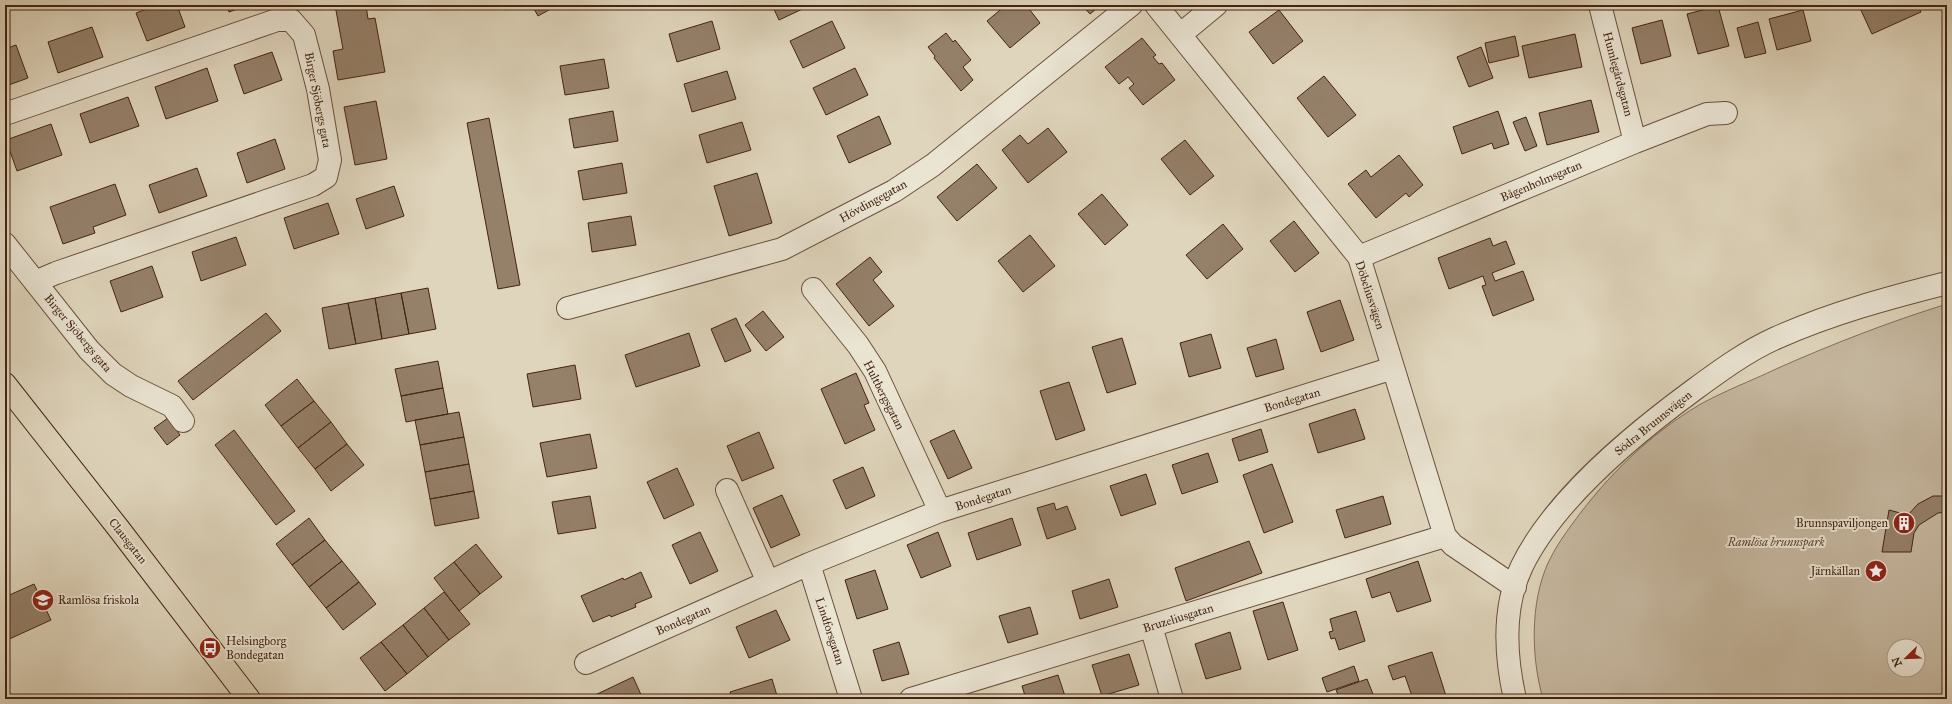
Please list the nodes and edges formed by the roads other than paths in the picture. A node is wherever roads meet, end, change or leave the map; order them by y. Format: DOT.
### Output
graph roads {
  1 [pos="1131,5"];
  2 [pos="1156,5"];
  3 [pos="1216,5"];
  4 [pos="1600,5"];
  5 [pos="1181,34"];
  6 [pos="1726,113"];
  7 [pos="5,114"];
  8 [pos="1635,142"];
  9 [pos="5,244"];
  10 [pos="1359,257"];
  11 [pos="35,282"];
  12 [pos="1947,283"];
  13 [pos="813,289"];
  14 [pos="568,308"];
  15 [pos="1393,368"];
  16 [pos="5,384"];
  17 [pos="183,421"];
  18 [pos="727,490"];
  19 [pos="940,511"];
  20 [pos="1445,536"];
  21 [pos="808,564"];
  22 [pos="768,582"];
  23 [pos="1515,587"];
  24 [pos="1151,626"];
  25 [pos="586,663"];
  26 [pos="249,699"];
  27 [pos="851,699"];
  28 [pos="911,699"];
  29 [pos="1172,699"];
  30 [pos="1515,699"];
  1 -- 14 [label="street, Hövdingegatan"];
  2 -- 5 [label="street, Döbeliusvägen"];
  3 -- 5 [label="street"];
  4 -- 8 [label="street, Humlegårdsgatan"];
  5 -- 10 [label="street, Döbeliusvägen"];
  6 -- 8 [label="street, Bågenholmsgatan"];
  7 -- 11 [label="street, Birger Sjöbergs gata"];
  8 -- 10 [label="street, Bågenholmsgatan"];
  9 -- 11 [label="street, Birger Sjöbergs gata"];
  10 -- 15 [label="street, Döbeliusvägen"];
  11 -- 17 [label="street, Birger Sjöbergs gata"];
  12 -- 23 [label="street, Södra Brunnsvägen"];
  13 -- 19 [label="street, Hultbergsgatan"];
  15 -- 19 [label="street, Bondegatan"];
  15 -- 20 [label="street, Döbeliusvägen"];
  16 -- 26 [label="main road, Clausgatan"];
  18 -- 22 [label="street"];
  19 -- 21 [label="street, Bondegatan"];
  20 -- 23 [label="street"];
  20 -- 24 [label="street, Bruzeliusgatan"];
  21 -- 22 [label="street, Bondegatan"];
  21 -- 27 [label="street, Lindforsgatan"];
  22 -- 25 [label="street, Bondegatan"];
  23 -- 30 [label="street, Södra Brunnsvägen"];
  24 -- 28 [label="street, Bruzeliusgatan"];
  24 -- 29 [label="street"];
}
